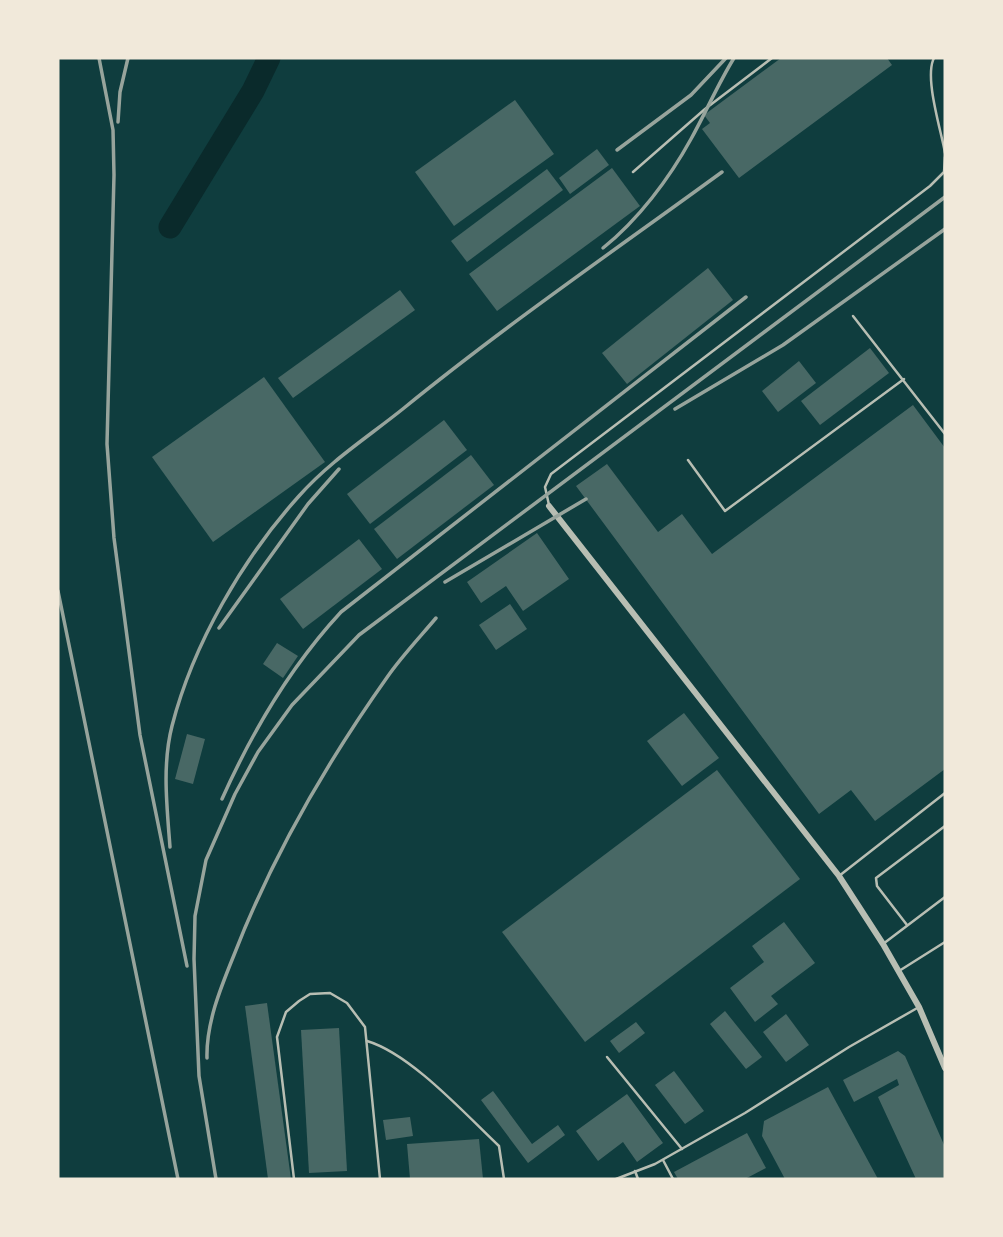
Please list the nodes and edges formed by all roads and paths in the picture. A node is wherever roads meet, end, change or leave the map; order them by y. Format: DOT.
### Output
graph roads {
  1 [pos="772,58"];
  2 [pos="934,58"];
  3 [pos="945,155"];
  4 [pos="633,172"];
  5 [pos="853,316"];
  6 [pos="904,379"];
  7 [pos="945,434"];
  8 [pos="688,460"];
  9 [pos="549,506"];
  10 [pos="945,793"];
  11 [pos="945,826"];
  12 [pos="839,876"];
  13 [pos="945,897"];
  14 [pos="907,925"];
  15 [pos="945,942"];
  16 [pos="883,944"];
  17 [pos="899,971"];
  18 [pos="919,1007"];
  19 [pos="367,1041"];
  20 [pos="607,1057"];
  21 [pos="945,1068"];
  22 [pos="682,1149"];
  23 [pos="663,1160"];
  24 [pos="635,1171"];
  25 [pos="294,1179"];
  26 [pos="380,1179"];
  27 [pos="504,1179"];
  28 [pos="616,1179"];
  29 [pos="638,1179"];
  30 [pos="673,1179"];
  1 -- 4 [label="lane"];
  2 -- 3 [label="lane"];
  3 -- 9 [label="lane"];
  5 -- 6 [label="lane"];
  6 -- 7 [label="lane"];
  6 -- 8 [label="lane"];
  9 -- 12 [label="street"];
  10 -- 12 [label="lane"];
  11 -- 14 [label="lane"];
  12 -- 16 [label="street"];
  13 -- 14 [label="lane"];
  14 -- 16 [label="lane"];
  15 -- 17 [label="lane"];
  16 -- 17 [label="street"];
  17 -- 18 [label="street"];
  18 -- 21 [label="street"];
  18 -- 22 [label="lane"];
  19 -- 25 [label="lane"];
  19 -- 26 [label="lane"];
  19 -- 27 [label="lane"];
  20 -- 22 [label="lane"];
  22 -- 23 [label="lane"];
  23 -- 24 [label="lane"];
  23 -- 30 [label="lane"];
  24 -- 28 [label="lane"];
  24 -- 29 [label="lane"];
}
